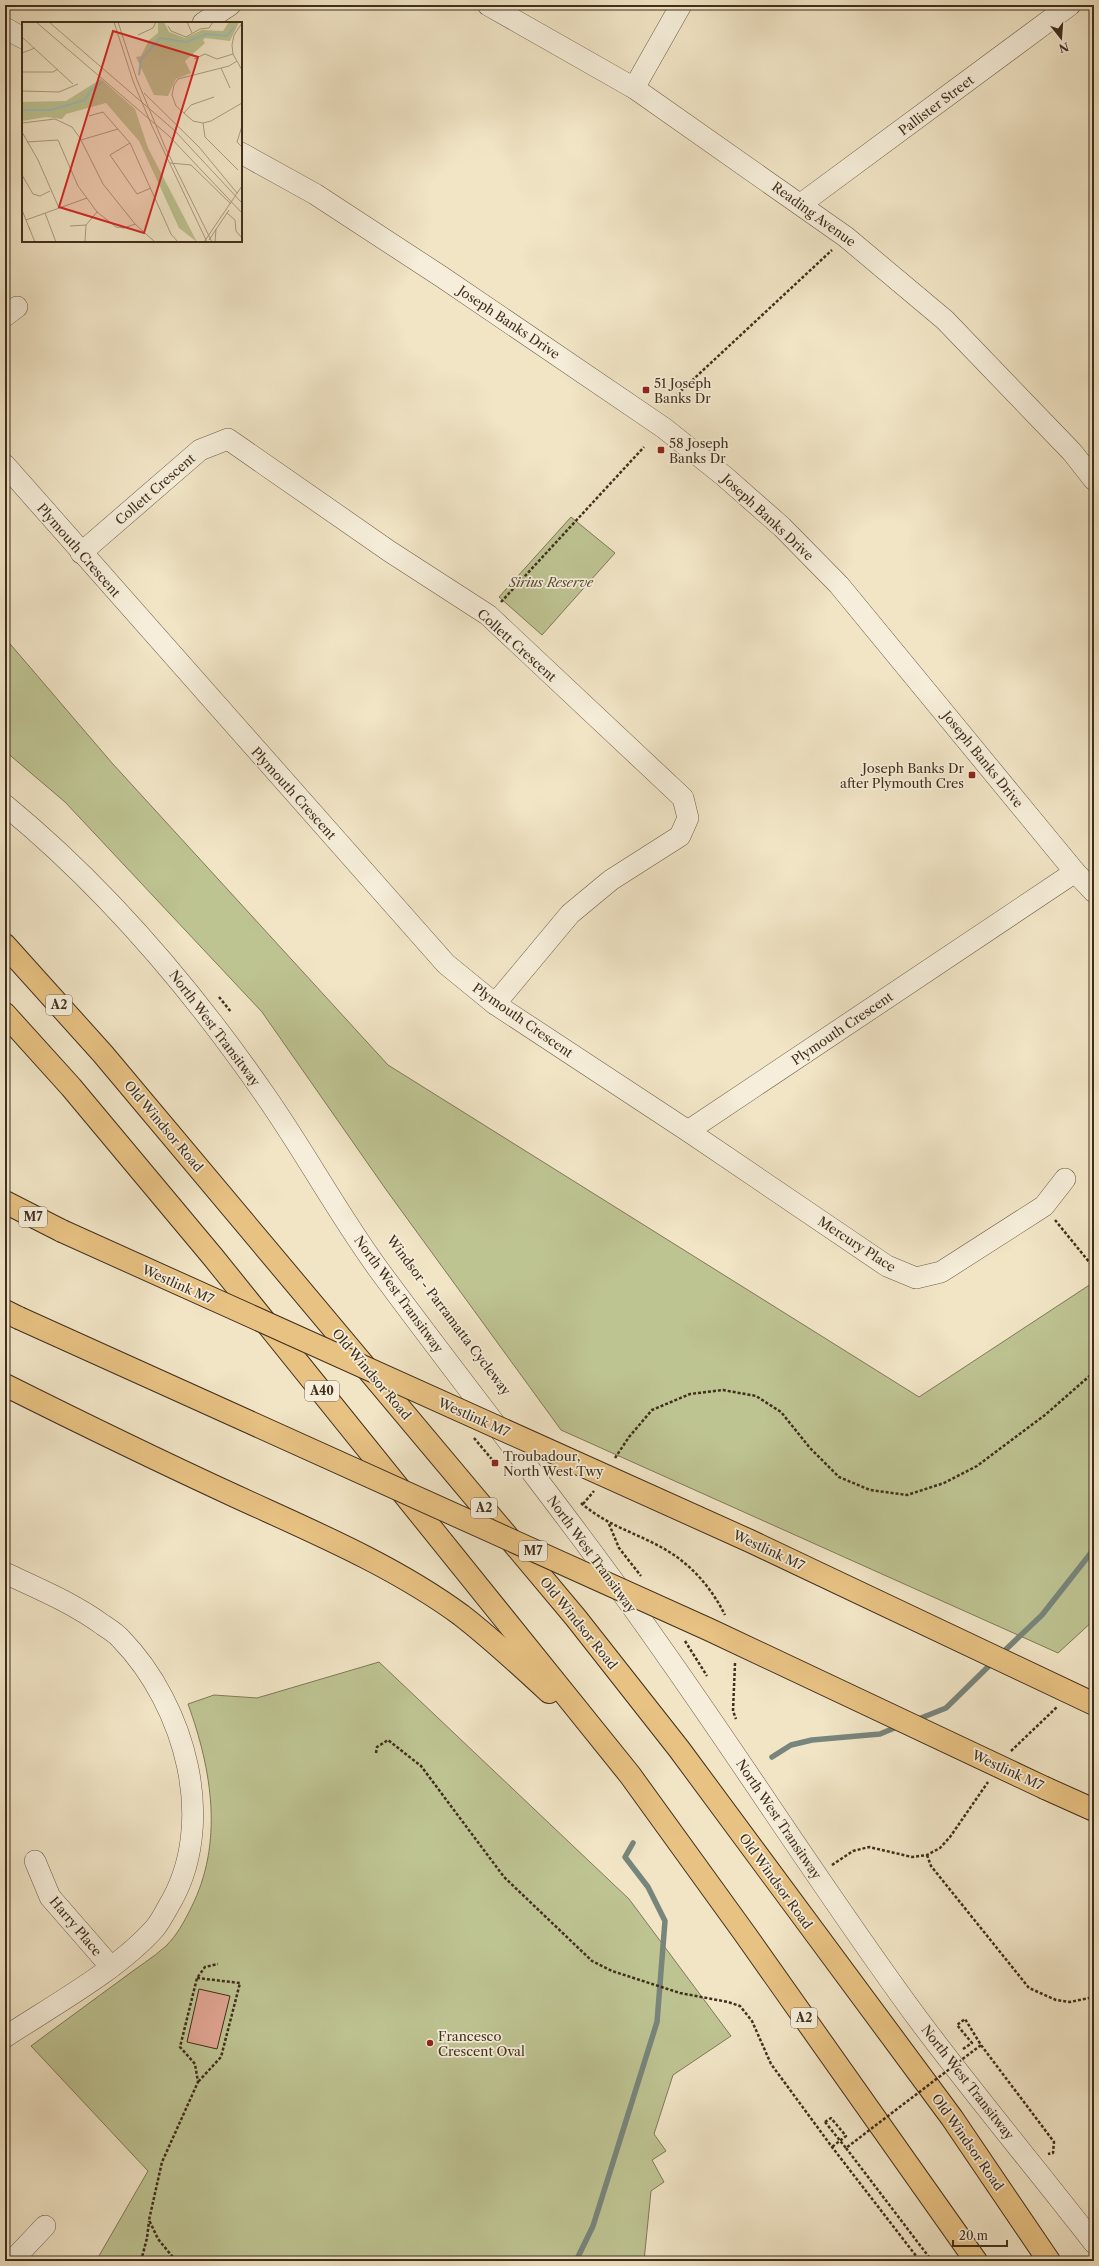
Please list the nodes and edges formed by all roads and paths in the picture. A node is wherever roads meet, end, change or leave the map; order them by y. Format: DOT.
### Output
graph roads {
  1 [pos="230,5"];
  2 [pos="488,5"];
  3 [pos="681,5"];
  4 [pos="1070,5"];
  5 [pos="204,22"];
  6 [pos="5,28"];
  7 [pos="22,37"];
  8 [pos="634,88"];
  9 [pos="242,153"];
  10 [pos="801,204"];
  11 [pos="846,237"];
  12 [pos="670,401"];
  13 [pos="644,447"];
  14 [pos="5,466"];
  15 [pos="1094,480"];
  16 [pos="81,553"];
  17 [pos="488,615"];
  18 [pos="6,809"];
  19 [pos="1075,872"];
  20 [pos="1094,892"];
  21 [pos="8,950"];
  22 [pos="216,994"];
  23 [pos="495,1004"];
  24 [pos="5,1014"];
  25 [pos="235,1019"];
  26 [pos="688,1131"];
  27 [pos="1065,1179"];
  28 [pos="5,1202"];
  29 [pos="1044,1206"];
  30 [pos="1094,1268"];
  31 [pos="12,1315"];
  32 [pos="1094,1372"];
  33 [pos="5,1384"];
  34 [pos="613,1462"];
  35 [pos="596,1487"];
  36 [pos="579,1500"];
  37 [pos="583,1504"];
  38 [pos="5,1573"];
  39 [pos="726,1618"];
  40 [pos="735,1657"];
  41 [pos="1094,1704"];
  42 [pos="1048,1715"];
  43 [pos="738,1726"];
  44 [pos="1010,1752"];
  45 [pos="376,1753"];
  46 [pos="630,1776"];
  47 [pos="989,1780"];
  48 [pos="1094,1810"];
  49 [pos="927,1855"];
  50 [pos="826,1860"];
  51 [pos="35,1861"];
  52 [pos="218,1964"];
  53 [pos="111,1967"];
  54 [pos="198,1978"];
  55 [pos="1094,1998"];
  56 [pos="5,2037"];
  57 [pos="981,2045"];
  58 [pos="962,2049"];
  59 [pos="198,2082"];
  60 [pos="1054,2142"];
  61 [pos="832,2147"];
  62 [pos="846,2148"];
  63 [pos="149,2220"];
  64 [pos="45,2226"];
  65 [pos="1094,2244"];
  66 [pos="12,2261"];
  67 [pos="141,2261"];
  68 [pos="176,2261"];
  69 [pos="920,2261"];
  70 [pos="932,2261"];
  71 [pos="976,2261"];
  72 [pos="1049,2261"];
  1 -- 5 [label="street"];
  2 -- 8 [label="street, Reading Avenue"];
  3 -- 8 [label="street"];
  4 -- 10 [label="street, Pallister Street"];
  6 -- 7 [label="street"];
  8 -- 10 [label="street, Reading Avenue"];
  9 -- 19 [label="street, Joseph Banks Drive"];
  10 -- 11 [label="street, Reading Avenue"];
  11 -- 12 [label="path"];
  11 -- 15 [label="street, Reading Avenue"];
  13 -- 17 [label="path"];
  14 -- 16 [label="street, Plymouth Crescent"];
  16 -- 17 [label="street, Collett Crescent"];
  16 -- 23 [label="street, Plymouth Crescent"];
  17 -- 23 [label="street, Collett Crescent"];
  18 -- 65 [label="street, North West Transitway"];
  19 -- 20 [label="street, Joseph Banks Drive"];
  19 -- 26 [label="street, Plymouth Crescent"];
  21 -- 72 [label="highway, Old Windsor Road / A2"];
  22 -- 25 [label="path"];
  23 -- 26 [label="street, Plymouth Crescent"];
  24 -- 46 [label="highway, A40"];
  26 -- 29 [label="street, Mercury Place"];
  27 -- 29 [label="street, Mercury Place"];
  28 -- 41 [label="highway, Westlink M7 / M7, bridge"];
  29 -- 30 [label="path"];
  31 -- 48 [label="highway, Westlink M7 / M7, bridge"];
  32 -- 34 [label="path"];
  33 -- 46 [label="highway"];
  35 -- 37 [label="path"];
  36 -- 37 [label="path"];
  37 -- 39 [label="path"];
  38 -- 53 [label="street"];
  40 -- 43 [label="path"];
  42 -- 44 [label="path"];
  45 -- 61 [label="path"];
  46 -- 71 [label="highway, A2"];
  47 -- 49 [label="path"];
  49 -- 50 [label="path"];
  49 -- 55 [label="path"];
  51 -- 53 [label="street, Harry Place"];
  52 -- 54 [label="path"];
  53 -- 56 [label="street"];
  54 -- 59 [label="path"];
  54 -- 59 [label="path"];
  57 -- 58 [label="path"];
  57 -- 60 [label="path"];
  57 -- 62 [label="path, bridge"];
  59 -- 63 [label="path"];
  61 -- 62 [label="path, bridge"];
  61 -- 69 [label="path"];
  62 -- 70 [label="path"];
  63 -- 67 [label="path"];
  63 -- 68 [label="path"];
  64 -- 66 [label="street"];
}
